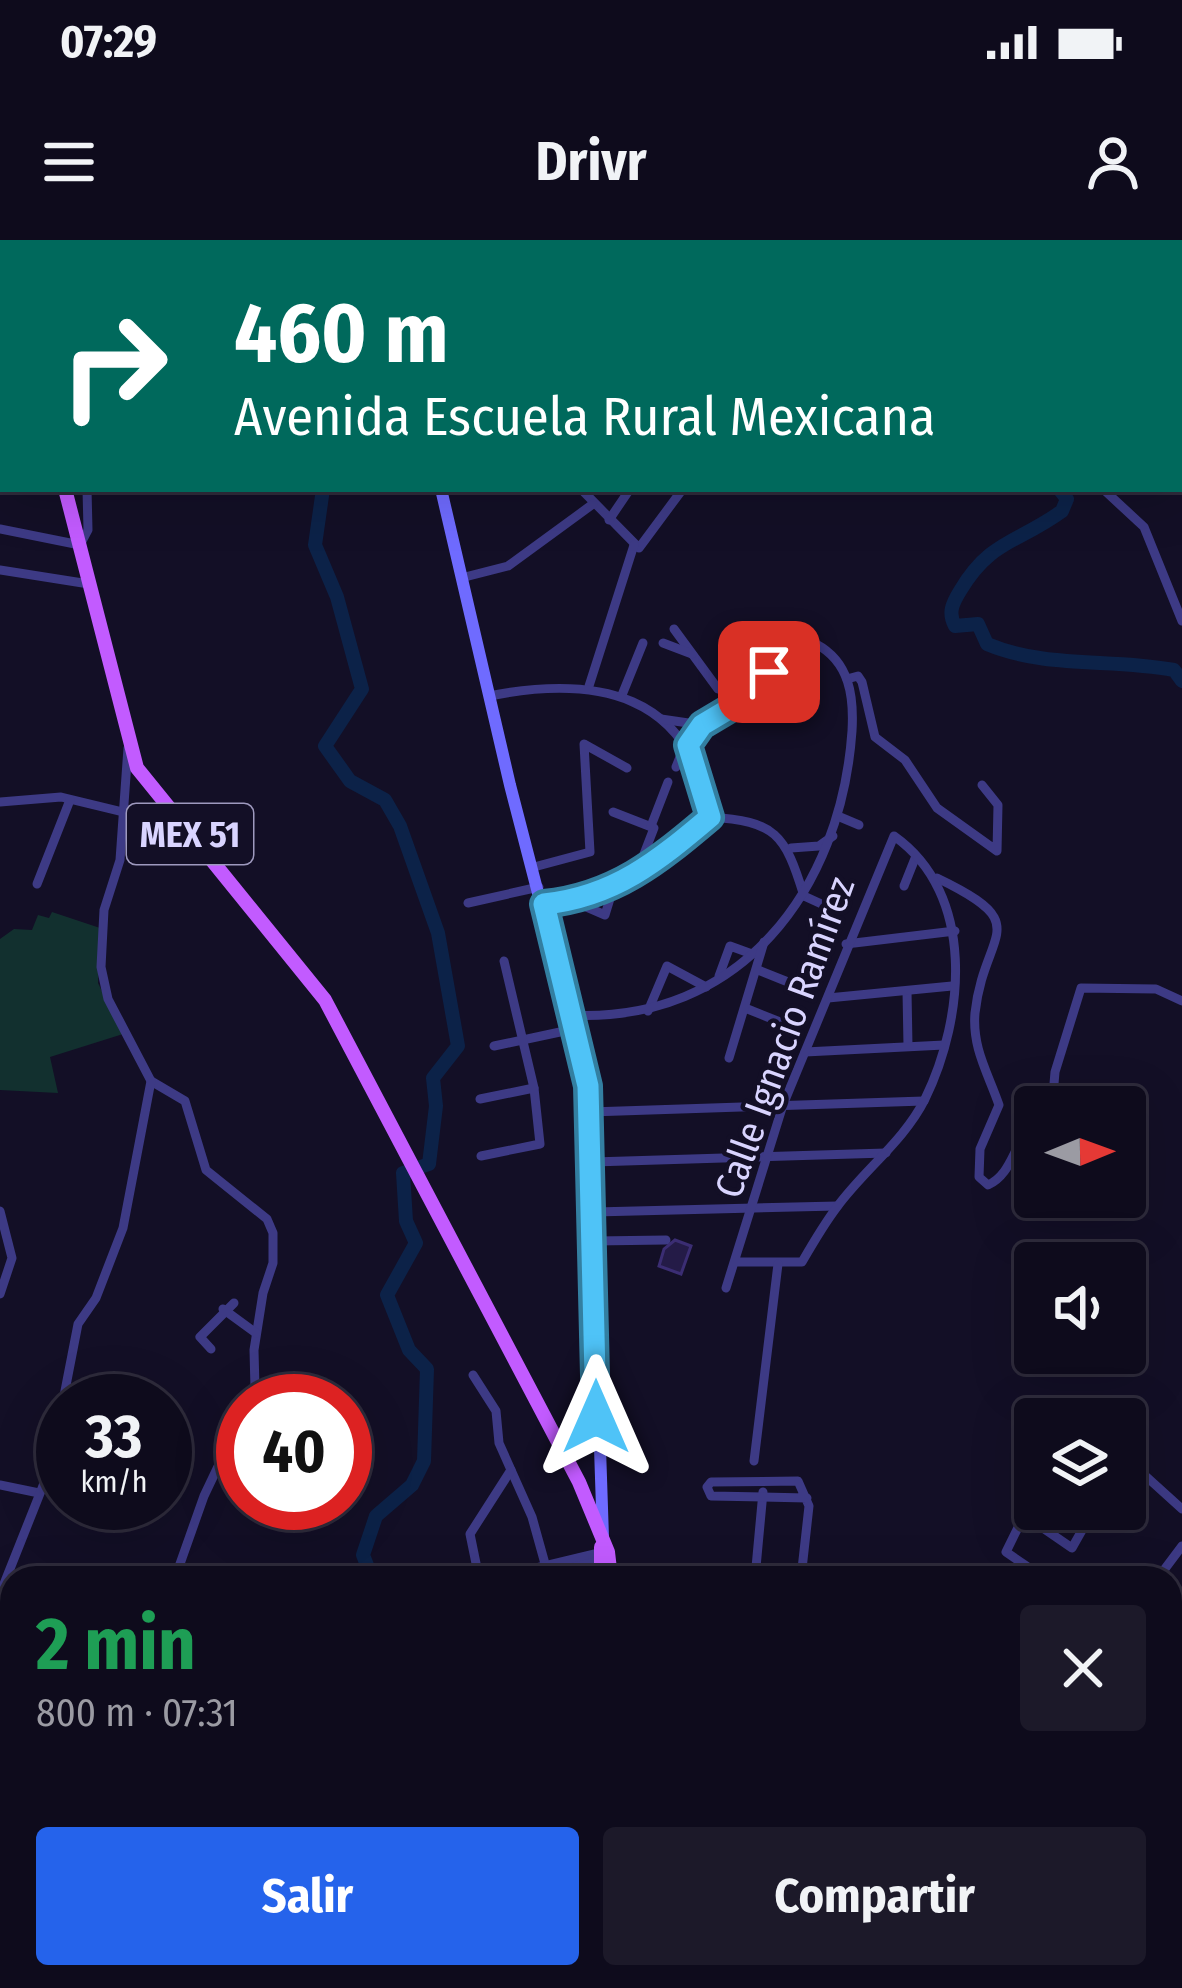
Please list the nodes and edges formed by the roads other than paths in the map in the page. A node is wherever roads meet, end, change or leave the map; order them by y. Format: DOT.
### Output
graph roads {
  1 [pos="65,492"];
  2 [pos="87,492"];
  3 [pos="442,492"];
  4 [pos="583,492"];
  5 [pos="628,492"];
  6 [pos="681,492"];
  7 [pos="1106,492"];
  8 [pos="593,504"];
  9 [pos="610,520"];
  10 [pos="0,529"];
  11 [pos="80,545"];
  12 [pos="634,545"];
  13 [pos="0,570"];
  14 [pos="461,578"];
  15 [pos="89,584"];
  16 [pos="1182,621"];
  17 [pos="741,627"];
  18 [pos="674,628"];
  19 [pos="643,643"];
  20 [pos="663,644"];
  21 [pos="692,654"];
  22 [pos="776,658"];
  23 [pos="847,679"];
  24 [pos="586,686"];
  25 [pos="718,689"];
  26 [pos="622,695"];
  27 [pos="489,696"];
  28 [pos="748,697"];
  29 [pos="577,703"];
  30 [pos="788,710"];
  31 [pos="662,719"];
  32 [pos="706,723"];
  33 [pos="128,748"];
  34 [pos="685,749"];
  35 [pos="624,767"];
  36 [pos="676,767"];
  37 [pos="668,782"];
  38 [pos="982,784"];
  39 [pos="847,793"];
  40 [pos="860,799"];
  41 [pos="70,800"];
  42 [pos="0,802"];
  43 [pos="123,812"];
  44 [pos="614,812"];
  45 [pos="710,817"];
  46 [pos="840,817"];
  47 [pos="651,826"];
  48 [pos="860,826"];
  49 [pos="832,836"];
  50 [pos="790,848"];
  51 [pos="916,856"];
  52 [pos="534,867"];
  53 [pos="635,877"];
  54 [pos="937,878"];
  55 [pos="37,884"];
  56 [pos="904,886"];
  57 [pos="539,887"];
  58 [pos="613,889"];
  59 [pos="803,896"];
  60 [pos="572,900"];
  61 [pos="468,903"];
  62 [pos="544,904"];
  63 [pos="828,907"];
  64 [pos="955,931"];
  65 [pos="764,943"];
  66 [pos="846,944"];
  67 [pos="752,954"];
  68 [pos="504,962"];
  69 [pos="758,970"];
  70 [pos="717,980"];
  71 [pos="788,982"];
  72 [pos="952,986"];
  73 [pos="706,987"];
  74 [pos="907,991"];
  75 [pos="828,998"];
  76 [pos="1182,1001"];
  77 [pos="745,1008"];
  78 [pos="647,1011"];
  79 [pos="572,1022"];
  80 [pos="780,1022"];
  81 [pos="521,1040"];
  82 [pos="494,1046"];
  83 [pos="908,1046"];
  84 [pos="944,1046"];
  85 [pos="805,1052"];
  86 [pos="729,1058"];
  87 [pos="151,1081"];
  88 [pos="1054,1086"];
  89 [pos="534,1088"];
  90 [pos="480,1099"];
  91 [pos="924,1101"];
  92 [pos="784,1105"];
  93 [pos="590,1112"];
  94 [pos="1014,1151"];
  95 [pos="886,1153"];
  96 [pos="481,1156"];
  97 [pos="766,1158"];
  98 [pos="593,1162"];
  99 [pos="837,1206"];
  100 [pos="0,1210"];
  101 [pos="752,1210"];
  102 [pos="595,1212"];
  103 [pos="666,1240"];
  104 [pos="596,1241"];
  105 [pos="735,1262"];
  106 [pos="778,1264"];
  107 [pos="726,1288"];
  108 [pos="0,1294"];
  109 [pos="234,1303"];
  110 [pos="223,1309"];
  111 [pos="256,1333"];
  112 [pos="211,1349"];
  113 [pos="69,1374"];
  114 [pos="253,1374"];
  115 [pos="473,1375"];
  116 [pos="754,1461"];
  117 [pos="512,1470"];
  118 [pos="216,1476"];
  119 [pos="1146,1477"];
  120 [pos="764,1481"];
  121 [pos="0,1485"];
  122 [pos="36,1491"];
  123 [pos="764,1495"];
  124 [pos="807,1498"];
  125 [pos="36,1499"];
  126 [pos="1182,1510"];
  127 [pos="1017,1530"];
  128 [pos="1046,1530"];
  129 [pos="1082,1530"];
  130 [pos="604,1551"];
  131 [pos="7,1566"];
  132 [pos="180,1566"];
  133 [pos="477,1566"];
  134 [pos="546,1566"];
  135 [pos="564,1566"];
  136 [pos="602,1566"];
  137 [pos="608,1566"];
  138 [pos="756,1566"];
  139 [pos="803,1566"];
  140 [pos="1019,1566"];
  1 -- 11 [label="main road, MEX 51"];
  2 -- 11 [label="street"];
  3 -- 14 [label="street"];
  4 -- 8 [label="street"];
  5 -- 9 [label="street"];
  6 -- 12 [label="street"];
  7 -- 16 [label="street"];
  8 -- 9 [label="street"];
  8 -- 14 [label="street"];
  9 -- 12 [label="street"];
  10 -- 11 [label="street"];
  11 -- 15 [label="main road, MEX 51"];
  12 -- 24 [label="street"];
  13 -- 15 [label="street"];
  14 -- 27 [label="street"];
  15 -- 33 [label="main road, MEX 51"];
  17 -- 22 [label="street"];
  18 -- 21 [label="street"];
  19 -- 26 [label="street"];
  20 -- 21 [label="street"];
  21 -- 25 [label="street"];
  22 -- 23 [label="street"];
  22 -- 28 [label="street"];
  23 -- 38 [label="street"];
  23 -- 39 [label="street"];
  24 -- 26 [label="street"];
  24 -- 27 [label="street"];
  24 -- 29 [label="street"];
  25 -- 28 [label="street"];
  25 -- 32 [label="street"];
  26 -- 31 [label="street"];
  27 -- 52 [label="street"];
  28 -- 30 [label="street"];
  28 -- 32 [label="street"];
  31 -- 32 [label="street"];
  31 -- 34 [label="street"];
  32 -- 34 [label="street"];
  33 -- 43 [label="street"];
  33 -- 130 [label="main road, MEX 51"];
  34 -- 36 [label="street"];
  34 -- 45 [label="street"];
  35 -- 52 [label="street"];
  37 -- 47 [label="street"];
  39 -- 40 [label="street"];
  39 -- 46 [label="street"];
  41 -- 42 [label="street"];
  41 -- 43 [label="street"];
  41 -- 55 [label="street"];
  43 -- 87 [label="street"];
  44 -- 47 [label="street"];
  45 -- 50 [label="street"];
  45 -- 53 [label="street"];
  46 -- 48 [label="street"];
  46 -- 49 [label="street"];
  47 -- 53 [label="street"];
  49 -- 50 [label="street"];
  49 -- 59 [label="street"];
  50 -- 59 [label="street"];
  51 -- 54 [label="street"];
  51 -- 56 [label="street"];
  51 -- 66 [label="street, Calle Ignacio Ramírez"];
  52 -- 57 [label="street"];
  53 -- 58 [label="street"];
  54 -- 64 [label="street"];
  54 -- 94 [label="street"];
  57 -- 61 [label="street"];
  57 -- 62 [label="street"];
  58 -- 60 [label="street"];
  58 -- 60 [label="street"];
  59 -- 63 [label="street"];
  59 -- 65 [label="street"];
  60 -- 62 [label="street"];
  62 -- 79 [label="street"];
  64 -- 66 [label="street"];
  64 -- 72 [label="street"];
  65 -- 67 [label="street"];
  65 -- 69 [label="street"];
  66 -- 75 [label="street, Calle Ignacio Ramírez"];
  67 -- 70 [label="street"];
  67 -- 70 [label="street"];
  68 -- 81 [label="street"];
  69 -- 71 [label="street"];
  69 -- 77 [label="street"];
  70 -- 73 [label="street"];
  72 -- 74 [label="street"];
  72 -- 84 [label="street"];
  73 -- 78 [label="street"];
  73 -- 78 [label="street"];
  74 -- 75 [label="street"];
  74 -- 83 [label="street"];
  75 -- 85 [label="street, Calle Ignacio Ramírez"];
  76 -- 88 [label="street"];
  77 -- 80 [label="street"];
  77 -- 86 [label="street"];
  78 -- 79 [label="street"];
  79 -- 81 [label="street"];
  79 -- 93 [label="street"];
  81 -- 82 [label="street"];
  81 -- 89 [label="street"];
  83 -- 84 [label="street"];
  83 -- 85 [label="street"];
  84 -- 91 [label="street"];
  85 -- 92 [label="street, Calle Ignacio Ramírez"];
  87 -- 111 [label="street"];
  87 -- 113 [label="street"];
  89 -- 90 [label="street"];
  89 -- 96 [label="street"];
  91 -- 92 [label="street"];
  91 -- 95 [label="street"];
  92 -- 93 [label="street"];
  92 -- 97 [label="street, Calle Ignacio Ramírez"];
  93 -- 98 [label="street"];
  95 -- 97 [label="street"];
  95 -- 99 [label="street"];
  97 -- 98 [label="street"];
  97 -- 101 [label="street, Calle Ignacio Ramírez"];
  98 -- 102 [label="street"];
  99 -- 101 [label="street"];
  99 -- 106 [label="street"];
  100 -- 108 [label="street"];
  101 -- 102 [label="street"];
  101 -- 105 [label="street, Calle Ignacio Ramírez"];
  102 -- 104 [label="street"];
  103 -- 104 [label="street"];
  104 -- 130 [label="street"];
  105 -- 106 [label="street"];
  105 -- 107 [label="street, Calle Ignacio Ramírez"];
  106 -- 116 [label="street"];
  109 -- 110 [label="street"];
  110 -- 111 [label="street"];
  110 -- 112 [label="street"];
  111 -- 114 [label="street"];
  115 -- 117 [label="street"];
  117 -- 133 [label="street"];
  117 -- 134 [label="street"];
  118 -- 132 [label="street"];
  119 -- 126 [label="street"];
  120 -- 123 [label="street"];
  120 -- 123 [label="street"];
  120 -- 124 [label="street"];
  121 -- 122 [label="street"];
  123 -- 124 [label="street"];
  123 -- 138 [label="street"];
  124 -- 139 [label="street"];
  125 -- 131 [label="street"];
  127 -- 140 [label="street"];
  128 -- 129 [label="street"];
  130 -- 135 [label="street"];
  130 -- 136 [label="main road, MEX 51"];
  130 -- 137 [label="main road, MEX 51"];
}
